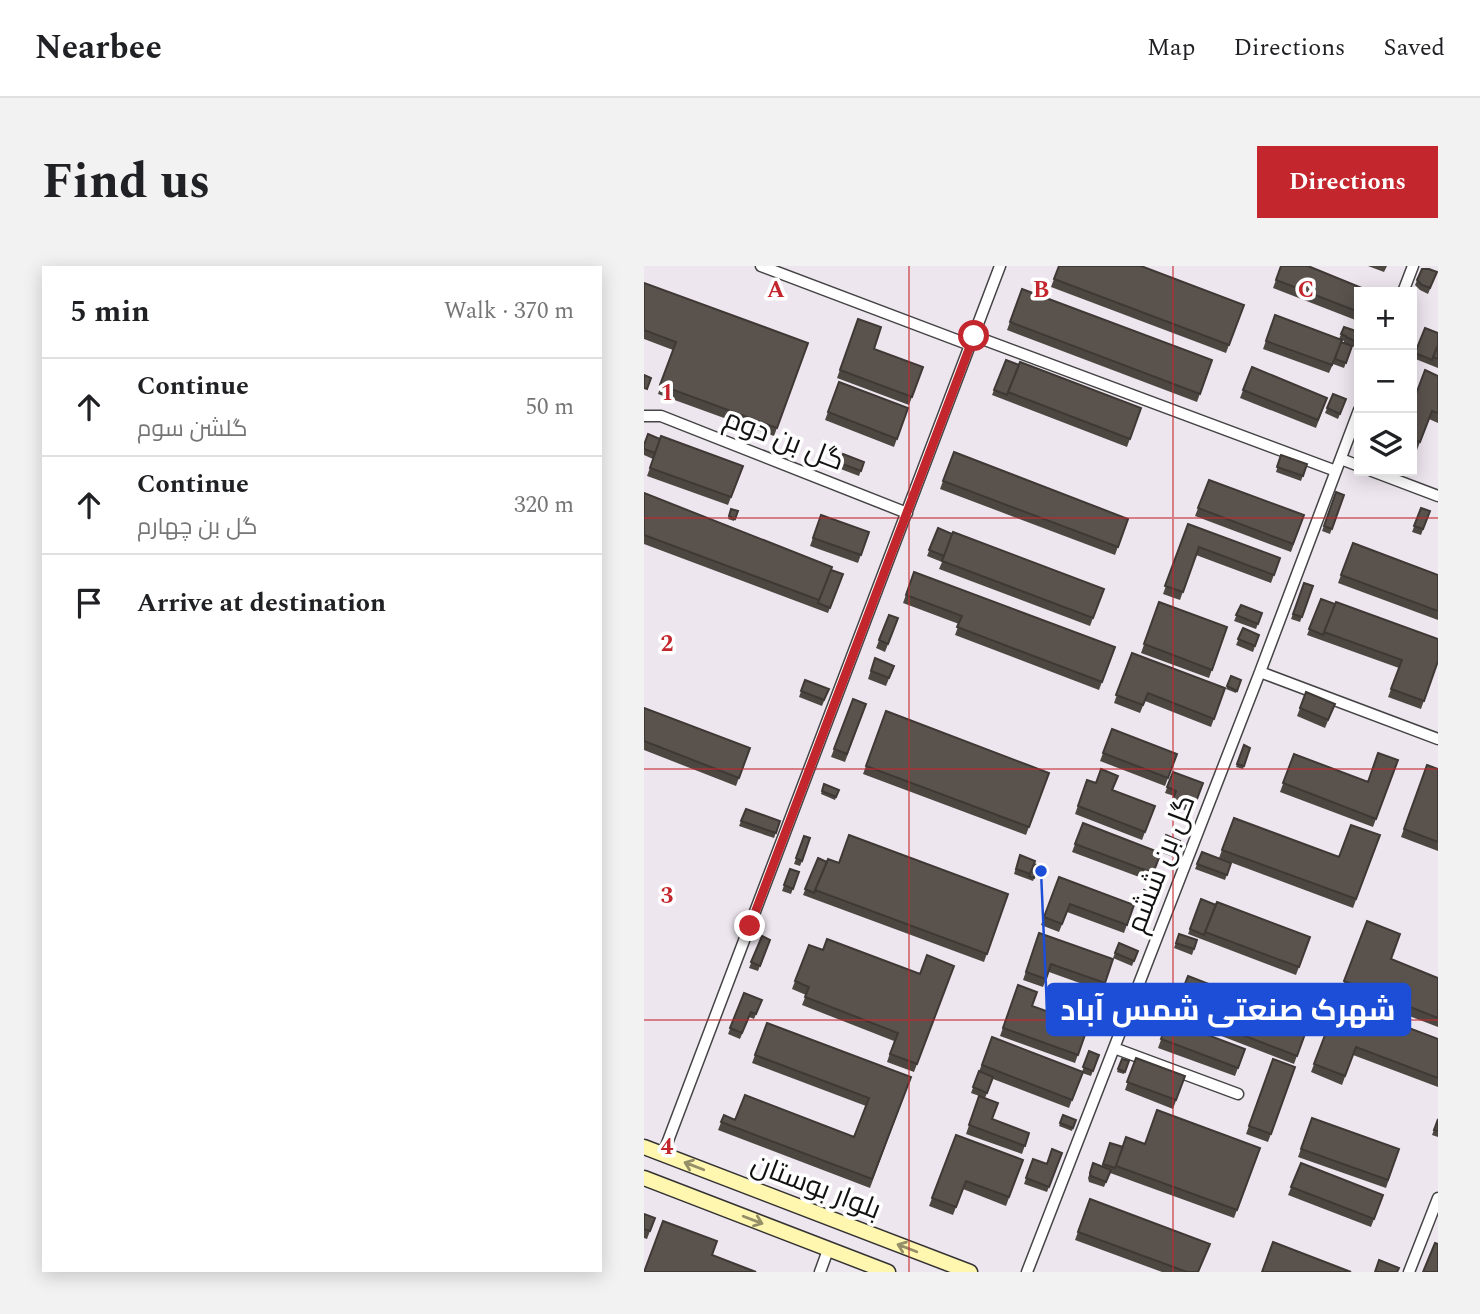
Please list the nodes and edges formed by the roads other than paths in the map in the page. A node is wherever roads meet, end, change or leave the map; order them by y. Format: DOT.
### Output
graph roads {
  1 [pos="761,266"];
  2 [pos="1000,266"];
  3 [pos="1413,266"];
  4 [pos="1406,287"];
  5 [pos="972,340"];
  6 [pos="1358,413"];
  7 [pos="644,416"];
  8 [pos="1341,459"];
  9 [pos="1354,464"];
  10 [pos="1336,471"];
  11 [pos="1385,476"];
  12 [pos="1438,496"];
  13 [pos="907,513"];
  14 [pos="1261,672"];
  15 [pos="1438,739"];
  16 [pos="1114,1048"];
  17 [pos="1238,1094"];
  18 [pos="644,1147"];
  19 [pos="663,1154"];
  20 [pos="644,1178"];
  21 [pos="1438,1198"];
  22 [pos="828,1250"];
  23 [pos="821,1272"];
  24 [pos="888,1272"];
  25 [pos="970,1272"];
  26 [pos="1027,1272"];
  27 [pos="1409,1272"];
  1 -- 5 [label="street"];
  2 -- 5 [label="street"];
  3 -- 4 [label="street"];
  5 -- 10 [label="street"];
  5 -- 13 [label="street"];
  6 -- 8 [label="street, گل بن ششم"];
  7 -- 13 [label="street, گل بن دوم"];
  8 -- 9 [label="street"];
  8 -- 10 [label="street, گل بن ششم"];
  10 -- 14 [label="street, گل بن ششم"];
  11 -- 12 [label="street"];
  13 -- 19 [label="street"];
  14 -- 15 [label="street"];
  14 -- 16 [label="street, گل بن ششم"];
  16 -- 17 [label="street"];
  16 -- 26 [label="street, گل بن ششم"];
  18 -- 19 [label="street, بلوار بوستان"];
  25 -- 19 [label="street, بلوار بوستان, one-way"];
  20 -- 22 [label="street, بلوار بوستان, one-way"];
  21 -- 27 [label="street"];
  22 -- 23 [label="street"];
  22 -- 24 [label="street, بلوار بوستان"];
}
